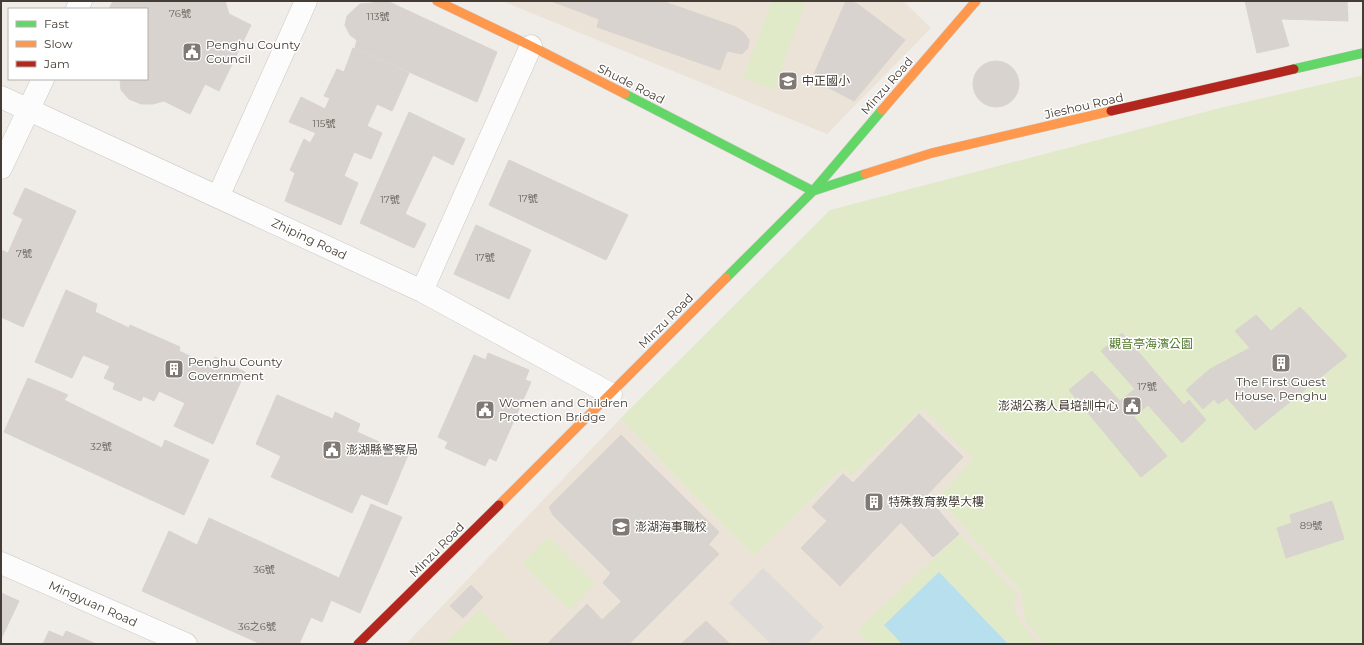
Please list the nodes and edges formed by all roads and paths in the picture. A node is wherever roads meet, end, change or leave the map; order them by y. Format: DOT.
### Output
graph roads {
  1 [pos="306,1"];
  2 [pos="437,1"];
  3 [pos="976,1"];
  4 [pos="531,46"];
  5 [pos="1363,53"];
  6 [pos="43,80"];
  7 [pos="1,98"];
  8 [pos="28,110"];
  9 [pos="1,168"];
  10 [pos="813,191"];
  11 [pos="218,197"];
  12 [pos="422,292"];
  13 [pos="611,394"];
  14 [pos="1,563"];
  15 [pos="186,644"];
  16 [pos="358,644"];
  1 -- 11 [label="street"];
  2 -- 4 [label="street, Shude Road"];
  3 -- 10 [label="street, Minzu Road"];
  4 -- 10 [label="street, Shude Road"];
  4 -- 12 [label="street"];
  5 -- 10 [label="street, Jieshou Road"];
  6 -- 8 [label="street"];
  7 -- 8 [label="street, Zhiping Road"];
  8 -- 9 [label="street"];
  8 -- 11 [label="street, Zhiping Road"];
  10 -- 13 [label="street, Minzu Road"];
  11 -- 12 [label="street, Zhiping Road"];
  12 -- 13 [label="street, Zhiping Road"];
  13 -- 16 [label="street, Minzu Road"];
  14 -- 15 [label="street, Mingyuan Road"];
}
